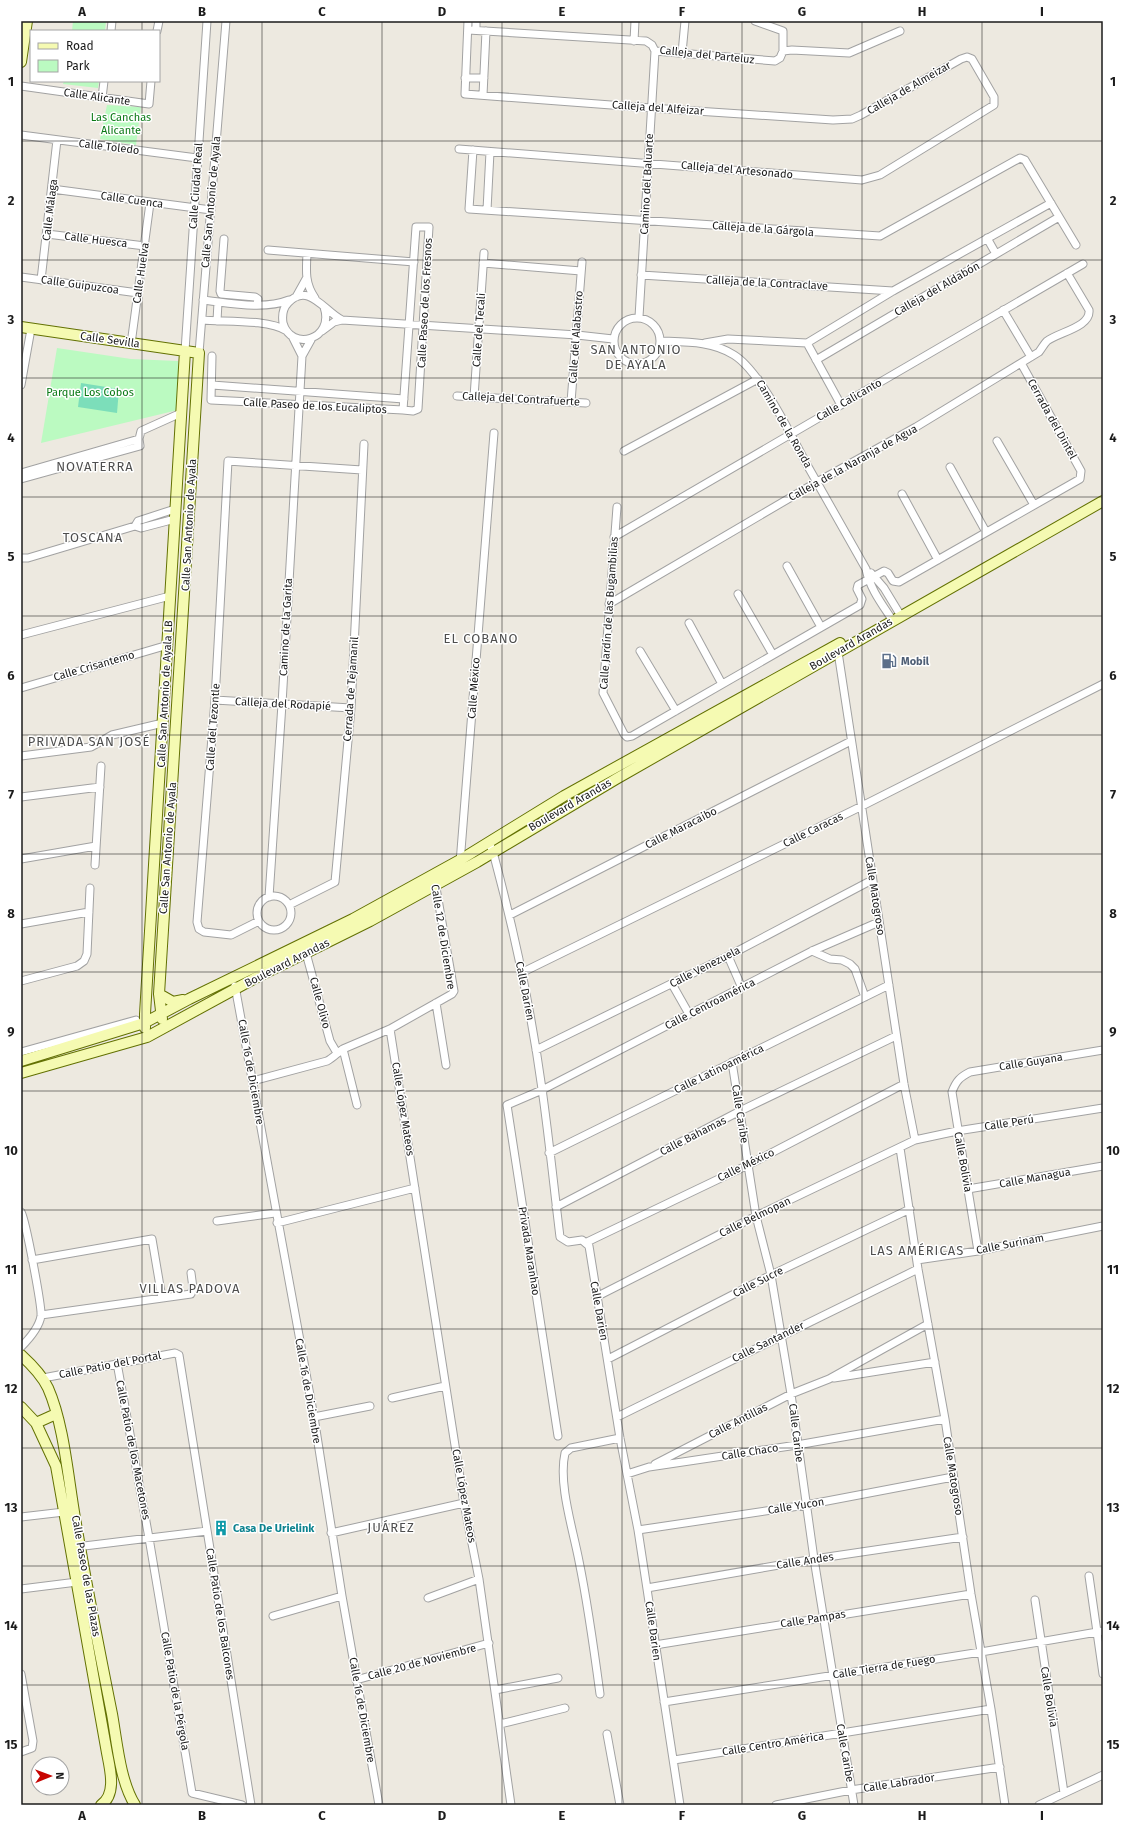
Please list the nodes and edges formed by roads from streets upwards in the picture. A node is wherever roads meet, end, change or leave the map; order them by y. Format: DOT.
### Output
graph roads {
  1 [pos="27,21"];
  2 [pos="207,21"];
  3 [pos="226,21"];
  4 [pos="468,21"];
  5 [pos="476,21"];
  6 [pos="635,21"];
  7 [pos="684,21"];
  8 [pos="755,21"];
  9 [pos="468,30"];
  10 [pos="476,30"];
  11 [pos="486,31"];
  12 [pos="900,31"];
  13 [pos="634,41"];
  14 [pos="655,51"];
  15 [pos="783,51"];
  16 [pos="682,53"];
  17 [pos="967,57"];
  18 [pos="21,62"];
  19 [pos="465,78"];
  20 [pos="484,78"];
  21 [pos="104,82"];
  22 [pos="151,82"];
  23 [pos="21,86"];
  24 [pos="483,95"];
  25 [pos="102,98"];
  26 [pos="652,108"];
  27 [pos="852,119"];
  28 [pos="21,135"];
  29 [pos="57,140"];
  30 [pos="459,149"];
  31 [pos="473,150"];
  32 [pos="490,152"];
  33 [pos="198,158"];
  34 [pos="648,164"];
  35 [pos="52,189"];
  36 [pos="150,203"];
  37 [pos="1051,203"];
  38 [pos="194,208"];
  39 [pos="211,210"];
  40 [pos="487,210"];
  41 [pos="1059,217"];
  42 [pos="645,221"];
  43 [pos="47,234"];
  44 [pos="987,238"];
  45 [pos="224,240"];
  46 [pos="1076,245"];
  47 [pos="145,246"];
  48 [pos="268,250"];
  49 [pos="484,252"];
  50 [pos="307,254"];
  51 [pos="996,254"];
  52 [pos="414,262"];
  53 [pos="582,262"];
  54 [pos="483,263"];
  55 [pos="1083,264"];
  56 [pos="581,271"];
  57 [pos="1067,273"];
  58 [pos="641,275"];
  59 [pos="21,277"];
  60 [pos="306,279"];
  61 [pos="41,280"];
  62 [pos="894,291"];
  63 [pos="138,293"];
  64 [pos="294,298"];
  65 [pos="315,298"];
  66 [pos="203,300"];
  67 [pos="218,302"];
  68 [pos="257,304"];
  69 [pos="324,307"];
  70 [pos="1003,310"];
  71 [pos="639,317"];
  72 [pos="202,320"];
  73 [pos="342,320"];
  74 [pos="217,321"];
  75 [pos="409,324"];
  76 [pos="423,325"];
  77 [pos="26,328"];
  78 [pos="480,329"];
  79 [pos="322,331"];
  80 [pos="290,334"];
  81 [pos="577,335"];
  82 [pos="312,338"];
  83 [pos="613,339"];
  84 [pos="660,341"];
  85 [pos="704,343"];
  86 [pos="807,343"];
  87 [pos="131,344"];
  88 [pos="185,351"];
  89 [pos="199,353"];
  90 [pos="212,356"];
  91 [pos="302,356"];
  92 [pos="1031,357"];
  93 [pos="816,360"];
  94 [pos="1021,363"];
  95 [pos="758,379"];
  96 [pos="21,385"];
  97 [pos="212,385"];
  98 [pos="300,392"];
  99 [pos="457,396"];
  100 [pos="474,397"];
  101 [pos="404,399"];
  102 [pos="571,402"];
  103 [pos="586,403"];
  104 [pos="299,405"];
  105 [pos="841,405"];
  106 [pos="418,409"];
  107 [pos="403,410"];
  108 [pos="181,413"];
  109 [pos="494,433"];
  110 [pos="790,434"];
  111 [pos="997,441"];
  112 [pos="364,444"];
  113 [pos="624,451"];
  114 [pos="67,463"];
  115 [pos="296,465"];
  116 [pos="950,467"];
  117 [pos="362,470"];
  118 [pos="21,472"];
  119 [pos="21,479"];
  120 [pos="817,482"];
  121 [pos="176,489"];
  122 [pos="191,491"];
  123 [pos="902,494"];
  124 [pos="1103,495"];
  125 [pos="1103,501"];
  126 [pos="1034,505"];
  127 [pos="617,507"];
  128 [pos="175,514"];
  129 [pos="986,532"];
  130 [pos="614,537"];
  131 [pos="21,558"];
  132 [pos="938,560"];
  133 [pos="787,566"];
  134 [pos="871,577"];
  135 [pos="738,594"];
  136 [pos="170,596"];
  137 [pos="609,604"];
  138 [pos="895,616"];
  139 [pos="689,623"];
  140 [pos="821,627"];
  141 [pos="21,635"];
  142 [pos="168,645"];
  143 [pos="640,651"];
  144 [pos="838,652"];
  145 [pos="773,655"];
  146 [pos="166,679"];
  147 [pos="179,680"];
  148 [pos="722,684"];
  149 [pos="1103,684"];
  150 [pos="21,688"];
  151 [pos="215,700"];
  152 [pos="282,704"];
  153 [pos="351,708"];
  154 [pos="676,710"];
  155 [pos="163,723"];
  156 [pos="852,742"];
  157 [pos="21,756"];
  158 [pos="161,756"];
  159 [pos="174,757"];
  160 [pos="101,766"];
  161 [pos="100,787"];
  162 [pos="564,796"];
  163 [pos="21,797"];
  164 [pos="574,803"];
  165 [pos="860,807"];
  166 [pos="96,846"];
  167 [pos="491,848"];
  168 [pos="21,859"];
  169 [pos="460,860"];
  170 [pos="95,865"];
  171 [pos="460,872"];
  172 [pos="434,880"];
  173 [pos="872,880"];
  174 [pos="90,888"];
  175 [pos="269,897"];
  176 [pos="289,906"];
  177 [pos="89,912"];
  178 [pos="510,916"];
  179 [pos="259,921"];
  180 [pos="879,922"];
  181 [pos="21,924"];
  182 [pos="812,951"];
  183 [pos="306,953"];
  184 [pos="728,956"];
  185 [pos="521,973"];
  186 [pos="233,977"];
  187 [pos="21,981"];
  188 [pos="672,984"];
  189 [pos="889,985"];
  190 [pos="742,988"];
  191 [pos="236,989"];
  192 [pos="159,994"];
  193 [pos="865,997"];
  194 [pos="189,999"];
  195 [pos="436,1003"];
  196 [pos="689,1014"];
  197 [pos="160,1015"];
  198 [pos="140,1021"];
  199 [pos="165,1029"];
  200 [pos="390,1029"];
  201 [pos="896,1036"];
  202 [pos="74,1037"];
  203 [pos="147,1038"];
  204 [pos="89,1041"];
  205 [pos="536,1050"];
  206 [pos="1103,1050"];
  207 [pos="340,1051"];
  208 [pos="21,1052"];
  209 [pos="21,1061"];
  210 [pos="732,1062"];
  211 [pos="446,1065"];
  212 [pos="21,1073"];
  213 [pos="961,1076"];
  214 [pos="253,1081"];
  215 [pos="904,1084"];
  216 [pos="542,1090"];
  217 [pos="357,1105"];
  218 [pos="1103,1108"];
  219 [pos="740,1111"];
  220 [pos="957,1131"];
  221 [pos="915,1140"];
  222 [pos="900,1148"];
  223 [pos="549,1153"];
  224 [pos="748,1165"];
  225 [pos="1103,1166"];
  226 [pos="415,1188"];
  227 [pos="968,1190"];
  228 [pos="556,1207"];
  229 [pos="910,1209"];
  230 [pos="21,1212"];
  231 [pos="275,1212"];
  232 [pos="756,1216"];
  233 [pos="217,1221"];
  234 [pos="277,1223"];
  235 [pos="1103,1226"];
  236 [pos="586,1242"];
  237 [pos="978,1251"];
  238 [pos="32,1260"];
  239 [pos="917,1260"];
  240 [pos="918,1269"];
  241 [pos="191,1273"];
  242 [pos="771,1276"];
  243 [pos="596,1297"];
  244 [pos="162,1298"];
  245 [pos="41,1315"];
  246 [pos="928,1324"];
  247 [pos="782,1335"];
  248 [pos="21,1347"];
  249 [pos="177,1353"];
  250 [pos="21,1355"];
  251 [pos="608,1359"];
  252 [pos="934,1362"];
  253 [pos="116,1363"];
  254 [pos="43,1378"];
  255 [pos="829,1379"];
  256 [pos="445,1386"];
  257 [pos="791,1394"];
  258 [pos="392,1398"];
  259 [pos="21,1406"];
  260 [pos="370,1406"];
  261 [pos="56,1414"];
  262 [pos="314,1417"];
  263 [pos="618,1417"];
  264 [pos="945,1419"];
  265 [pos="36,1423"];
  266 [pos="558,1436"];
  267 [pos="620,1438"];
  268 [pos="797,1445"];
  269 [pos="649,1467"];
  270 [pos="627,1474"];
  271 [pos="953,1477"];
  272 [pos="464,1503"];
  273 [pos="806,1505"];
  274 [pos="64,1512"];
  275 [pos="21,1517"];
  276 [pos="638,1530"];
  277 [pos="207,1531"];
  278 [pos="331,1533"];
  279 [pos="963,1537"];
  280 [pos="149,1538"];
  281 [pos="76,1547"];
  282 [pos="814,1559"];
  283 [pos="1089,1576"];
  284 [pos="479,1579"];
  285 [pos="77,1582"];
  286 [pos="647,1588"];
  287 [pos="21,1589"];
  288 [pos="971,1594"];
  289 [pos="342,1596"];
  290 [pos="428,1598"];
  291 [pos="1035,1600"];
  292 [pos="273,1616"];
  293 [pos="823,1617"];
  294 [pos="1100,1632"];
  295 [pos="1040,1641"];
  296 [pos="489,1643"];
  297 [pos="655,1645"];
  298 [pos="981,1652"];
  299 [pos="21,1674"];
  300 [pos="1103,1674"];
  301 [pos="833,1675"];
  302 [pos="558,1678"];
  303 [pos="356,1680"];
  304 [pos="496,1690"];
  305 [pos="600,1694"];
  306 [pos="664,1702"];
  307 [pos="565,1708"];
  308 [pos="991,1709"];
  309 [pos="500,1724"];
  310 [pos="841,1733"];
  311 [pos="607,1734"];
  312 [pos="21,1752"];
  313 [pos="674,1760"];
  314 [pos="1000,1767"];
  315 [pos="1103,1775"];
  316 [pos="851,1790"];
  317 [pos="1064,1793"];
  318 [pos="101,1805"];
  319 [pos="135,1805"];
  320 [pos="242,1805"];
  321 [pos="251,1805"];
  322 [pos="379,1805"];
  323 [pos="511,1805"];
  324 [pos="620,1805"];
  325 [pos="680,1805"];
  326 [pos="776,1805"];
  327 [pos="854,1805"];
  328 [pos="1005,1805"];
  329 [pos="1039,1805"];
  1 -- 18 [label="street"];
  2 -- 33 [label="street, Calle Ciudad Real"];
  3 -- 39 [label="street, Calle San Antonio de Ayala"];
  4 -- 9 [label="street"];
  5 -- 10 [label="street"];
  6 -- 13 [label="street"];
  7 -- 16 [label="street"];
  8 -- 15 [label="street"];
  9 -- 10 [label="street, Calleja del Parteluz"];
  9 -- 19 [label="street"];
  10 -- 11 [label="street, Calleja del Parteluz"];
  11 -- 13 [label="street, Calleja del Parteluz"];
  11 -- 20 [label="street"];
  12 -- 15 [label="street"];
  13 -- 14 [label="street, Calleja del Parteluz"];
  14 -- 16 [label="street, Calleja del Parteluz"];
  14 -- 26 [label="street, Camino del Baluarte"];
  15 -- 16 [label="street, Calleja del Parteluz"];
  17 -- 27 [label="street, Calleja de Almeizar"];
  17 -- 34 [label="street, Calleja del Artesonado"];
  19 -- 20 [label="street"];
  19 -- 24 [label="street, Calleja del Alfeizar"];
  20 -- 24 [label="street"];
  21 -- 25 [label="street"];
  22 -- 25 [label="street, Calle Alicante"];
  23 -- 25 [label="street, Calle Alicante"];
  24 -- 26 [label="street, Calleja del Alfeizar"];
  26 -- 27 [label="street, Calleja del Alfeizar"];
  26 -- 34 [label="street, Camino del Baluarte"];
  28 -- 29 [label="street, Calle Toledo"];
  29 -- 33 [label="street, Calle Toledo"];
  29 -- 35 [label="street, Calle Málaga"];
  30 -- 31 [label="street, Calleja del Artesonado"];
  31 -- 32 [label="street, Calleja del Artesonado"];
  31 -- 40 [label="street, Calleja de la Gárgola"];
  32 -- 34 [label="street, Calleja del Artesonado"];
  32 -- 40 [label="street"];
  33 -- 38 [label="street, Calle Ciudad Real"];
  34 -- 42 [label="street, Camino del Baluarte"];
  35 -- 36 [label="street, Calle Cuenca"];
  35 -- 43 [label="street, Calle Málaga"];
  36 -- 38 [label="street, Calle Cuenca"];
  36 -- 47 [label="street, Calle Huelva"];
  37 -- 41 [label="street"];
  37 -- 42 [label="street, Calleja de la Gárgola"];
  37 -- 44 [label="street, Calleja del Aldabón"];
  38 -- 39 [label="street, Calle Cuenca"];
  38 -- 88 [label="street, Calle Ciudad Real"];
  39 -- 66 [label="street, Calle San Antonio de Ayala"];
  40 -- 42 [label="street, Calleja de la Gárgola"];
  41 -- 46 [label="street"];
  41 -- 51 [label="street, Calleja del Aldabón"];
  42 -- 58 [label="street, Camino del Baluarte"];
  43 -- 47 [label="street, Calle Huesca"];
  43 -- 61 [label="street, Calle Málaga"];
  44 -- 51 [label="street"];
  44 -- 62 [label="street, Calleja del Aldabón"];
  45 -- 68 [label="street"];
  47 -- 63 [label="street, Calle Huelva"];
  48 -- 50 [label="street"];
  49 -- 54 [label="street, Calle del Tecali"];
  50 -- 52 [label="street"];
  50 -- 60 [label="street"];
  51 -- 93 [label="street, Calleja del Aldabón"];
  52 -- 75 [label="street, Calle Paseo de los Fresnos"];
  52 -- 76 [label="street, Calle Paseo de los Fresnos"];
  53 -- 56 [label="street, Calle del Alabastro"];
  54 -- 56 [label="street"];
  54 -- 78 [label="street, Calle del Tecali"];
  55 -- 57 [label="street, Calle Calicanto"];
  56 -- 81 [label="street, Calle del Alabastro"];
  57 -- 70 [label="street, Calle Calicanto"];
  57 -- 92 [label="street, Calleja de la Naranja de Agua"];
  58 -- 62 [label="street, Calleja de la Contraclave"];
  58 -- 71 [label="street, Camino del Baluarte"];
  59 -- 61 [label="street, Calle Guipuzcoa"];
  60 -- 64 [label="street"];
  60 -- 65 [label="street"];
  61 -- 63 [label="street, Calle Guipuzcoa"];
  62 -- 86 [label="street, Calleja del Aldabón"];
  63 -- 87 [label="street, Calle Huelva"];
  64 -- 65 [label="street"];
  64 -- 68 [label="street"];
  64 -- 80 [label="street"];
  65 -- 69 [label="street"];
  66 -- 67 [label="street"];
  66 -- 72 [label="street, Calle San Antonio de Ayala"];
  67 -- 68 [label="street"];
  67 -- 74 [label="street"];
  69 -- 73 [label="street"];
  69 -- 79 [label="street"];
  70 -- 92 [label="street"];
  70 -- 105 [label="street, Calle Calicanto"];
  71 -- 83 [label="street"];
  71 -- 84 [label="street"];
  72 -- 74 [label="street"];
  72 -- 89 [label="street, Calle San Antonio de Ayala"];
  73 -- 75 [label="street"];
  73 -- 79 [label="street"];
  74 -- 80 [label="street"];
  75 -- 76 [label="street"];
  75 -- 101 [label="street, Calle Paseo de los Fresnos"];
  76 -- 78 [label="street"];
  76 -- 106 [label="street, Calle Paseo de los Fresnos"];
  77 -- 87 [label="street, Calle Sevilla"];
  77 -- 96 [label="street"];
  78 -- 81 [label="street"];
  78 -- 100 [label="street, Calle del Tecali"];
  79 -- 82 [label="street"];
  80 -- 82 [label="street"];
  80 -- 91 [label="street, Camino de la Garita"];
  81 -- 83 [label="street"];
  81 -- 102 [label="street, Calle del Alabastro"];
  82 -- 91 [label="street, Camino de la Garita"];
  83 -- 84 [label="street"];
  84 -- 85 [label="street, Camino de la Ronda"];
  85 -- 86 [label="street, Camino de la Ronda"];
  85 -- 95 [label="street, Camino de la Ronda"];
  86 -- 93 [label="street"];
  87 -- 88 [label="street, Calle Sevilla"];
  88 -- 89 [label="street, Calle Sevilla"];
  88 -- 108 [label="street, Calle San Antonio de Ayala LB"];
  89 -- 122 [label="street, Calle San Antonio de Ayala"];
  90 -- 97 [label="street"];
  91 -- 98 [label="street, Camino de la Garita"];
  92 -- 94 [label="street, Calleja de la Naranja de Agua"];
  93 -- 105 [label="street"];
  94 -- 120 [label="street, Calleja de la Naranja de Agua"];
  94 -- 126 [label="street, Cerrada del Dintel"];
  95 -- 110 [label="street, Camino de la Ronda"];
  95 -- 113 [label="street"];
  97 -- 98 [label="street, Calle Paseo de los Eucaliptos"];
  97 -- 104 [label="street, Calle Paseo de los Eucaliptos"];
  98 -- 101 [label="street, Calle Paseo de los Eucaliptos"];
  98 -- 104 [label="street, Camino de la Garita"];
  99 -- 100 [label="street, Calleja del Contrafuerte"];
  100 -- 102 [label="street, Calleja del Contrafuerte"];
  101 -- 107 [label="street, Calle Paseo de los Fresnos"];
  102 -- 103 [label="street, Calleja del Contrafuerte"];
  104 -- 107 [label="street, Calle Paseo de los Eucaliptos"];
  104 -- 115 [label="street, Camino de la Garita"];
  105 -- 110 [label="street, Calle Calicanto"];
  106 -- 107 [label="street, Calle Paseo de los Eucaliptos"];
  108 -- 114 [label="street"];
  108 -- 121 [label="street, Calle San Antonio de Ayala LB"];
  109 -- 169 [label="street, Calle México"];
  110 -- 120 [label="street, Camino de la Ronda"];
  110 -- 130 [label="street, Calle Calicanto"];
  111 -- 126 [label="street"];
  112 -- 117 [label="street, Cerrada de Tejamanil"];
  114 -- 118 [label="street"];
  114 -- 119 [label="street"];
  115 -- 117 [label="street"];
  115 -- 151 [label="street, Calle del Tezontle"];
  115 -- 152 [label="street, Camino de la Garita"];
  116 -- 129 [label="street"];
  117 -- 153 [label="street, Cerrada de Tejamanil"];
  120 -- 134 [label="street, Camino de la Ronda"];
  120 -- 137 [label="street, Calleja de la Naranja de Agua"];
  121 -- 122 [label="street"];
  121 -- 128 [label="street, Calle San Antonio de Ayala LB"];
  122 -- 147 [label="street, Calle San Antonio de Ayala"];
  123 -- 132 [label="street"];
  124 -- 138 [label="street, Boulevard Arandas"];
  125 -- 138 [label="street, Boulevard Arandas"];
  126 -- 129 [label="street"];
  127 -- 130 [label="street, Calle Jardín de las Bugambilias"];
  128 -- 131 [label="street"];
  128 -- 136 [label="street, Calle San Antonio de Ayala LB"];
  129 -- 132 [label="street"];
  130 -- 137 [label="street, Calle Jardín de las Bugambilias"];
  132 -- 134 [label="street"];
  133 -- 140 [label="street"];
  134 -- 138 [label="street, Camino de la Ronda"];
  134 -- 140 [label="street"];
  135 -- 145 [label="street"];
  136 -- 141 [label="street"];
  136 -- 142 [label="street, Calle San Antonio de Ayala LB"];
  137 -- 154 [label="street, Calle Jardín de las Bugambilias"];
  138 -- 144 [label="street, Boulevard Arandas"];
  138 -- 162 [label="street, Boulevard Arandas"];
  139 -- 148 [label="street"];
  140 -- 145 [label="street"];
  142 -- 146 [label="street, Calle San Antonio de Ayala LB"];
  142 -- 150 [label="street, Calle Crisantemo"];
  143 -- 154 [label="street"];
  144 -- 156 [label="street, Calle Matogroso"];
  144 -- 164 [label="street, Boulevard Arandas"];
  145 -- 148 [label="street"];
  146 -- 147 [label="street"];
  146 -- 155 [label="street, Calle San Antonio de Ayala LB"];
  147 -- 159 [label="street, Calle San Antonio de Ayala"];
  148 -- 154 [label="street"];
  149 -- 165 [label="street, Calle Caracas"];
  151 -- 152 [label="street, Calleja del Rodapié"];
  151 -- 179 [label="street, Calle del Tezontle"];
  152 -- 153 [label="street, Calleja del Rodapié"];
  152 -- 175 [label="street, Camino de la Garita"];
  153 -- 176 [label="street, Cerrada de Tejamanil"];
  155 -- 157 [label="street"];
  155 -- 158 [label="street, Calle San Antonio de Ayala LB"];
  156 -- 165 [label="street, Calle Matogroso"];
  156 -- 178 [label="street, Calle Maracaibo"];
  158 -- 159 [label="street"];
  158 -- 198 [label="street, Calle San Antonio de Ayala LB"];
  159 -- 192 [label="street, Calle San Antonio de Ayala"];
  160 -- 161 [label="street"];
  161 -- 163 [label="street"];
  161 -- 166 [label="street"];
  162 -- 164 [label="street"];
  162 -- 167 [label="street, Boulevard Arandas"];
  164 -- 167 [label="street, Boulevard Arandas"];
  165 -- 173 [label="street, Calle Matogroso"];
  165 -- 185 [label="street, Calle Caracas"];
  166 -- 168 [label="street"];
  166 -- 170 [label="street"];
  167 -- 169 [label="street, Boulevard Arandas"];
  167 -- 171 [label="street, Boulevard Arandas"];
  167 -- 178 [label="street, Calle Darien"];
  169 -- 171 [label="street, Calle México"];
  169 -- 172 [label="street, Boulevard Arandas"];
  171 -- 172 [label="street, Boulevard Arandas"];
  172 -- 183 [label="street, Boulevard Arandas"];
  172 -- 186 [label="street, Boulevard Arandas"];
  172 -- 195 [label="street, Calle 12 de Diciembre"];
  173 -- 180 [label="street, Calle Matogroso"];
  173 -- 184 [label="street, Calle Venezuela"];
  174 -- 177 [label="street"];
  175 -- 176 [label="street"];
  175 -- 179 [label="street"];
  176 -- 179 [label="street"];
  177 -- 181 [label="street"];
  177 -- 187 [label="street"];
  178 -- 185 [label="street, Calle Darien"];
  180 -- 182 [label="street, Calle Centroamérica"];
  180 -- 189 [label="street, Calle Matogroso"];
  182 -- 190 [label="street, Calle Centroamérica"];
  182 -- 193 [label="street"];
  183 -- 191 [label="street, Boulevard Arandas"];
  183 -- 207 [label="street, Calle Olivo"];
  184 -- 188 [label="street, Calle Venezuela"];
  184 -- 190 [label="street"];
  185 -- 205 [label="street, Calle Darien"];
  186 -- 191 [label="street, Calle 16 de Diciembre"];
  186 -- 194 [label="street, Boulevard Arandas"];
  188 -- 196 [label="street"];
  188 -- 205 [label="street, Calle Venezuela"];
  189 -- 193 [label="street, Calle Latinoamérica"];
  189 -- 201 [label="street, Calle Matogroso"];
  190 -- 196 [label="street, Calle Centroamérica"];
  191 -- 199 [label="street, Boulevard Arandas"];
  191 -- 214 [label="street, Calle 16 de Diciembre"];
  192 -- 194 [label="street"];
  192 -- 197 [label="street, Calle San Antonio de Ayala"];
  193 -- 210 [label="street, Calle Latinoamérica"];
  194 -- 197 [label="street, Boulevard Arandas"];
  195 -- 200 [label="street, Calle 12 de Diciembre"];
  195 -- 211 [label="street"];
  196 -- 216 [label="street, Calle Centroamérica"];
  197 -- 198 [label="street, Boulevard Arandas"];
  197 -- 199 [label="street, Calle San Antonio de Ayala"];
  198 -- 202 [label="street"];
  198 -- 203 [label="street, Calle San Antonio de Ayala LB"];
  198 -- 204 [label="street, Boulevard Arandas"];
  199 -- 203 [label="street, Boulevard Arandas"];
  200 -- 207 [label="street, Calle 12 de Diciembre"];
  200 -- 226 [label="street, Calle López Mateos"];
  201 -- 215 [label="street, Calle Matogroso"];
  201 -- 219 [label="street, Calle Bahamas"];
  202 -- 204 [label="street"];
  202 -- 208 [label="street"];
  203 -- 212 [label="street, Boulevard Arandas"];
  204 -- 209 [label="street, Boulevard Arandas"];
  205 -- 216 [label="street, Calle Darien"];
  206 -- 213 [label="street, Calle Guyana"];
  207 -- 214 [label="street, Calle 12 de Diciembre"];
  207 -- 217 [label="street, Calle Olivo"];
  210 -- 219 [label="street, Calle Caribe"];
  210 -- 223 [label="street, Calle Latinoamérica"];
  213 -- 220 [label="street, Calle Bolivia"];
  214 -- 231 [label="street, Calle 16 de Diciembre"];
  215 -- 221 [label="street, Calle Matogroso"];
  215 -- 224 [label="street, Calle México"];
  216 -- 223 [label="street, Calle Darien"];
  216 -- 266 [label="street, Privada Maranhao"];
  218 -- 220 [label="street, Calle Perú"];
  219 -- 224 [label="street, Calle Caribe"];
  219 -- 228 [label="street, Calle Bahamas"];
  220 -- 221 [label="street, Calle Perú"];
  220 -- 227 [label="street, Calle Bolivia"];
  221 -- 222 [label="street, Calle Belmopan"];
  222 -- 229 [label="street, Calle Matogroso"];
  222 -- 232 [label="street, Calle Belmopan"];
  223 -- 228 [label="street, Calle Darien"];
  224 -- 232 [label="street, Calle Caribe"];
  224 -- 236 [label="street, Calle México"];
  225 -- 227 [label="street, Calle Managua"];
  226 -- 234 [label="street"];
  226 -- 256 [label="street, Calle López Mateos"];
  227 -- 237 [label="street, Calle Bolivia"];
  228 -- 236 [label="street, Calle Darien"];
  229 -- 239 [label="street, Calle Matogroso"];
  229 -- 242 [label="street, Calle Sucre"];
  230 -- 238 [label="street"];
  231 -- 233 [label="street"];
  231 -- 234 [label="street, Calle 16 de Diciembre"];
  232 -- 242 [label="street, Calle Caribe"];
  232 -- 243 [label="street, Calle Belmopan"];
  234 -- 262 [label="street, Calle 16 de Diciembre"];
  235 -- 237 [label="street, Calle Surinam"];
  236 -- 243 [label="street, Calle Darien"];
  237 -- 239 [label="street, Calle Surinam"];
  238 -- 244 [label="street"];
  238 -- 245 [label="street"];
  239 -- 240 [label="street, Calle Matogroso"];
  240 -- 246 [label="street, Calle Matogroso"];
  240 -- 247 [label="street, Calle Santander"];
  241 -- 244 [label="street"];
  242 -- 247 [label="street, Calle Caribe"];
  242 -- 251 [label="street, Calle Sucre"];
  243 -- 251 [label="street, Calle Darien"];
  244 -- 245 [label="street"];
  245 -- 248 [label="street"];
  246 -- 252 [label="street, Calle Matogroso"];
  246 -- 255 [label="street, Calle Antillas"];
  247 -- 257 [label="street, Calle Caribe"];
  247 -- 263 [label="street, Calle Santander"];
  249 -- 253 [label="street, Calle Patio del Portal"];
  249 -- 277 [label="street, Calle Patio de los Balcones"];
  250 -- 254 [label="street, Calle Paseo de las Plazas"];
  251 -- 263 [label="street, Calle Darien"];
  252 -- 255 [label="street, Calle Antillas"];
  252 -- 264 [label="street, Calle Matogroso"];
  253 -- 254 [label="street, Calle Patio del Portal"];
  253 -- 280 [label="street, Calle Patio de los Macetones"];
  254 -- 261 [label="street, Calle Paseo de las Plazas"];
  255 -- 257 [label="street, Calle Antillas"];
  256 -- 258 [label="street"];
  256 -- 272 [label="street, Calle López Mateos"];
  257 -- 268 [label="street, Calle Caribe"];
  257 -- 269 [label="street, Calle Antillas"];
  259 -- 265 [label="street, Calle Paseo de las Plazas"];
  260 -- 262 [label="street"];
  261 -- 265 [label="street"];
  261 -- 281 [label="street, Calle Paseo de las Plazas"];
  262 -- 278 [label="street, Calle 16 de Diciembre"];
  263 -- 267 [label="street, Calle Darien"];
  264 -- 268 [label="street, Calle Chaco"];
  264 -- 271 [label="street, Calle Matogroso"];
  265 -- 274 [label="street, Calle Paseo de las Plazas"];
  267 -- 270 [label="street, Calle Darien"];
  267 -- 305 [label="street"];
  268 -- 269 [label="street, Calle Chaco"];
  268 -- 273 [label="street, Calle Caribe"];
  269 -- 270 [label="street, Calle Chaco"];
  270 -- 276 [label="street, Calle Darien"];
  271 -- 273 [label="street, Calle Yucon"];
  271 -- 279 [label="street, Calle Matogroso"];
  272 -- 278 [label="street"];
  272 -- 284 [label="street, Calle López Mateos"];
  273 -- 276 [label="street, Calle Yucon"];
  273 -- 282 [label="street, Calle Caribe"];
  274 -- 275 [label="street"];
  274 -- 281 [label="street, Calle Paseo de las Plazas"];
  276 -- 286 [label="street, Calle Darien"];
  277 -- 280 [label="street"];
  277 -- 321 [label="street, Calle Patio de los Balcones"];
  278 -- 289 [label="street, Calle 16 de Diciembre"];
  279 -- 282 [label="street, Calle Andes"];
  279 -- 288 [label="street, Calle Matogroso"];
  280 -- 281 [label="street"];
  280 -- 320 [label="street, Calle Patio de la Pérgola"];
  281 -- 285 [label="street, Calle Paseo de las Plazas"];
  281 -- 319 [label="street, Calle Paseo de las Plazas"];
  282 -- 286 [label="street, Calle Andes"];
  282 -- 293 [label="street, Calle Caribe"];
  283 -- 294 [label="street"];
  284 -- 290 [label="street"];
  284 -- 296 [label="street, Calle López Mateos"];
  285 -- 287 [label="street"];
  285 -- 318 [label="street, Calle Paseo de las Plazas"];
  286 -- 297 [label="street, Calle Darien"];
  288 -- 293 [label="street, Calle Pampas"];
  288 -- 298 [label="street, Calle Matogroso"];
  289 -- 292 [label="street"];
  289 -- 303 [label="street, Calle 16 de Diciembre"];
  291 -- 295 [label="street, Calle Bolivia"];
  293 -- 297 [label="street, Calle Pampas"];
  293 -- 301 [label="street, Calle Caribe"];
  294 -- 295 [label="street, Calle Tierra de Fuego"];
  294 -- 300 [label="street"];
  295 -- 298 [label="street, Calle Tierra de Fuego"];
  295 -- 317 [label="street, Calle Bolivia"];
  296 -- 303 [label="street, Calle 20 de Noviembre"];
  296 -- 304 [label="street, Calle López Mateos"];
  297 -- 306 [label="street, Calle Darien"];
  298 -- 301 [label="street, Calle Tierra de Fuego"];
  298 -- 308 [label="street, Calle Matogroso"];
  299 -- 312 [label="street"];
  301 -- 306 [label="street, Calle Tierra de Fuego"];
  301 -- 310 [label="street, Calle Caribe"];
  302 -- 304 [label="street"];
  303 -- 322 [label="street, Calle 16 de Diciembre"];
  304 -- 309 [label="street, Calle López Mateos"];
  306 -- 313 [label="street, Calle Darien"];
  307 -- 309 [label="street"];
  308 -- 310 [label="street, Calle Centro América"];
  308 -- 314 [label="street, Calle Matogroso"];
  309 -- 323 [label="street, Calle López Mateos"];
  310 -- 313 [label="street, Calle Centro América"];
  310 -- 316 [label="street, Calle Caribe"];
  311 -- 324 [label="street"];
  313 -- 325 [label="street, Calle Darien"];
  314 -- 316 [label="street, Calle Labrador"];
  314 -- 328 [label="street, Calle Matogroso"];
  315 -- 317 [label="street"];
  316 -- 326 [label="street, Calle Labrador"];
  316 -- 327 [label="street, Calle Caribe"];
  317 -- 329 [label="street"];
}
